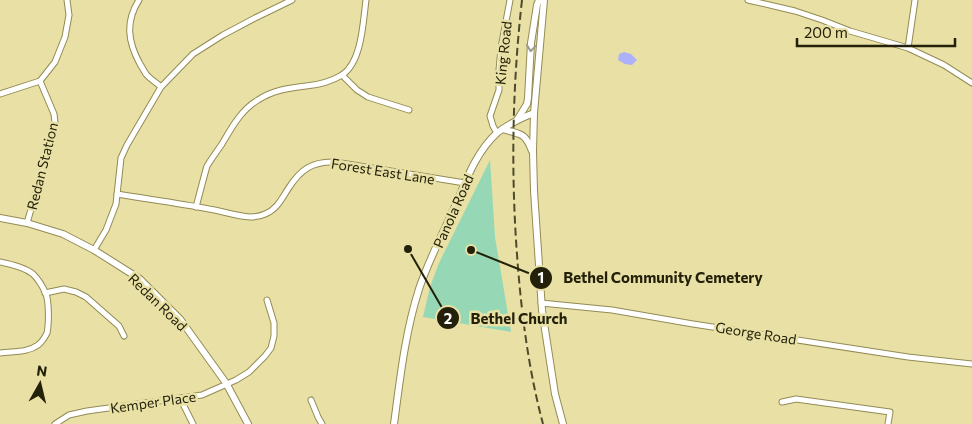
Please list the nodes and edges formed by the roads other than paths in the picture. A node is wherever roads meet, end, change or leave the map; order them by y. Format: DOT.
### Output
graph roads {
  1 [pos="67,0"];
  2 [pos="140,0"];
  3 [pos="292,0"];
  4 [pos="366,0"];
  5 [pos="510,0"];
  6 [pos="539,0"];
  7 [pos="544,0"];
  8 [pos="748,0"];
  9 [pos="914,0"];
  10 [pos="908,48"];
  11 [pos="342,75"];
  12 [pos="40,81"];
  13 [pos="972,83"];
  14 [pos="162,87"];
  15 [pos="0,94"];
  16 [pos="409,110"];
  17 [pos="534,113"];
  18 [pos="516,121"];
  19 [pos="500,131"];
  20 [pos="533,155"];
  21 [pos="465,183"];
  22 [pos="117,194"];
  23 [pos="196,207"];
  24 [pos="0,218"];
  25 [pos="27,223"];
  26 [pos="94,250"];
  27 [pos="0,262"];
  28 [pos="46,293"];
  29 [pos="267,300"];
  30 [pos="541,303"];
  31 [pos="124,336"];
  32 [pos="0,353"];
  33 [pos="972,364"];
  34 [pos="226,383"];
  35 [pos="180,398"];
  36 [pos="311,400"];
  37 [pos="782,402"];
  38 [pos="55,424"];
  39 [pos="193,424"];
  40 [pos="248,424"];
  41 [pos="322,424"];
  42 [pos="394,424"];
  43 [pos="563,424"];
  44 [pos="888,424"];
  1 -- 12 [label="street"];
  2 -- 14 [label="street"];
  3 -- 14 [label="street"];
  4 -- 11 [label="street"];
  5 -- 19 [label="street, King Road"];
  6 -- 18 [label="main road, one-way"];
  7 -- 17 [label="main road"];
  8 -- 10 [label="street"];
  9 -- 10 [label="street"];
  10 -- 13 [label="street"];
  11 -- 16 [label="street"];
  11 -- 23 [label="street"];
  12 -- 15 [label="street"];
  12 -- 25 [label="street, Redan Station"];
  14 -- 22 [label="street"];
  17 -- 18 [label="main road, Panola Road"];
  17 -- 20 [label="main road"];
  18 -- 19 [label="main road, Panola Road"];
  19 -- 20 [label="main road"];
  19 -- 21 [label="main road, Panola Road"];
  20 -- 30 [label="main road"];
  21 -- 23 [label="street, Forest East Lane"];
  21 -- 42 [label="main road, Panola Road"];
  22 -- 23 [label="street, Forest East Lane"];
  22 -- 26 [label="street"];
  24 -- 25 [label="main road, Redan Road"];
  25 -- 26 [label="main road, Redan Road"];
  26 -- 34 [label="main road, Redan Road"];
  27 -- 28 [label="street"];
  28 -- 31 [label="street"];
  28 -- 32 [label="street"];
  29 -- 34 [label="street, Kemper Place"];
  30 -- 33 [label="street, George Road"];
  30 -- 43 [label="main road"];
  34 -- 35 [label="street, Kemper Place"];
  34 -- 40 [label="main road, Redan Road"];
  35 -- 38 [label="street, Kemper Place"];
  35 -- 39 [label="street"];
  36 -- 41 [label="street"];
  37 -- 44 [label="street"];
}
